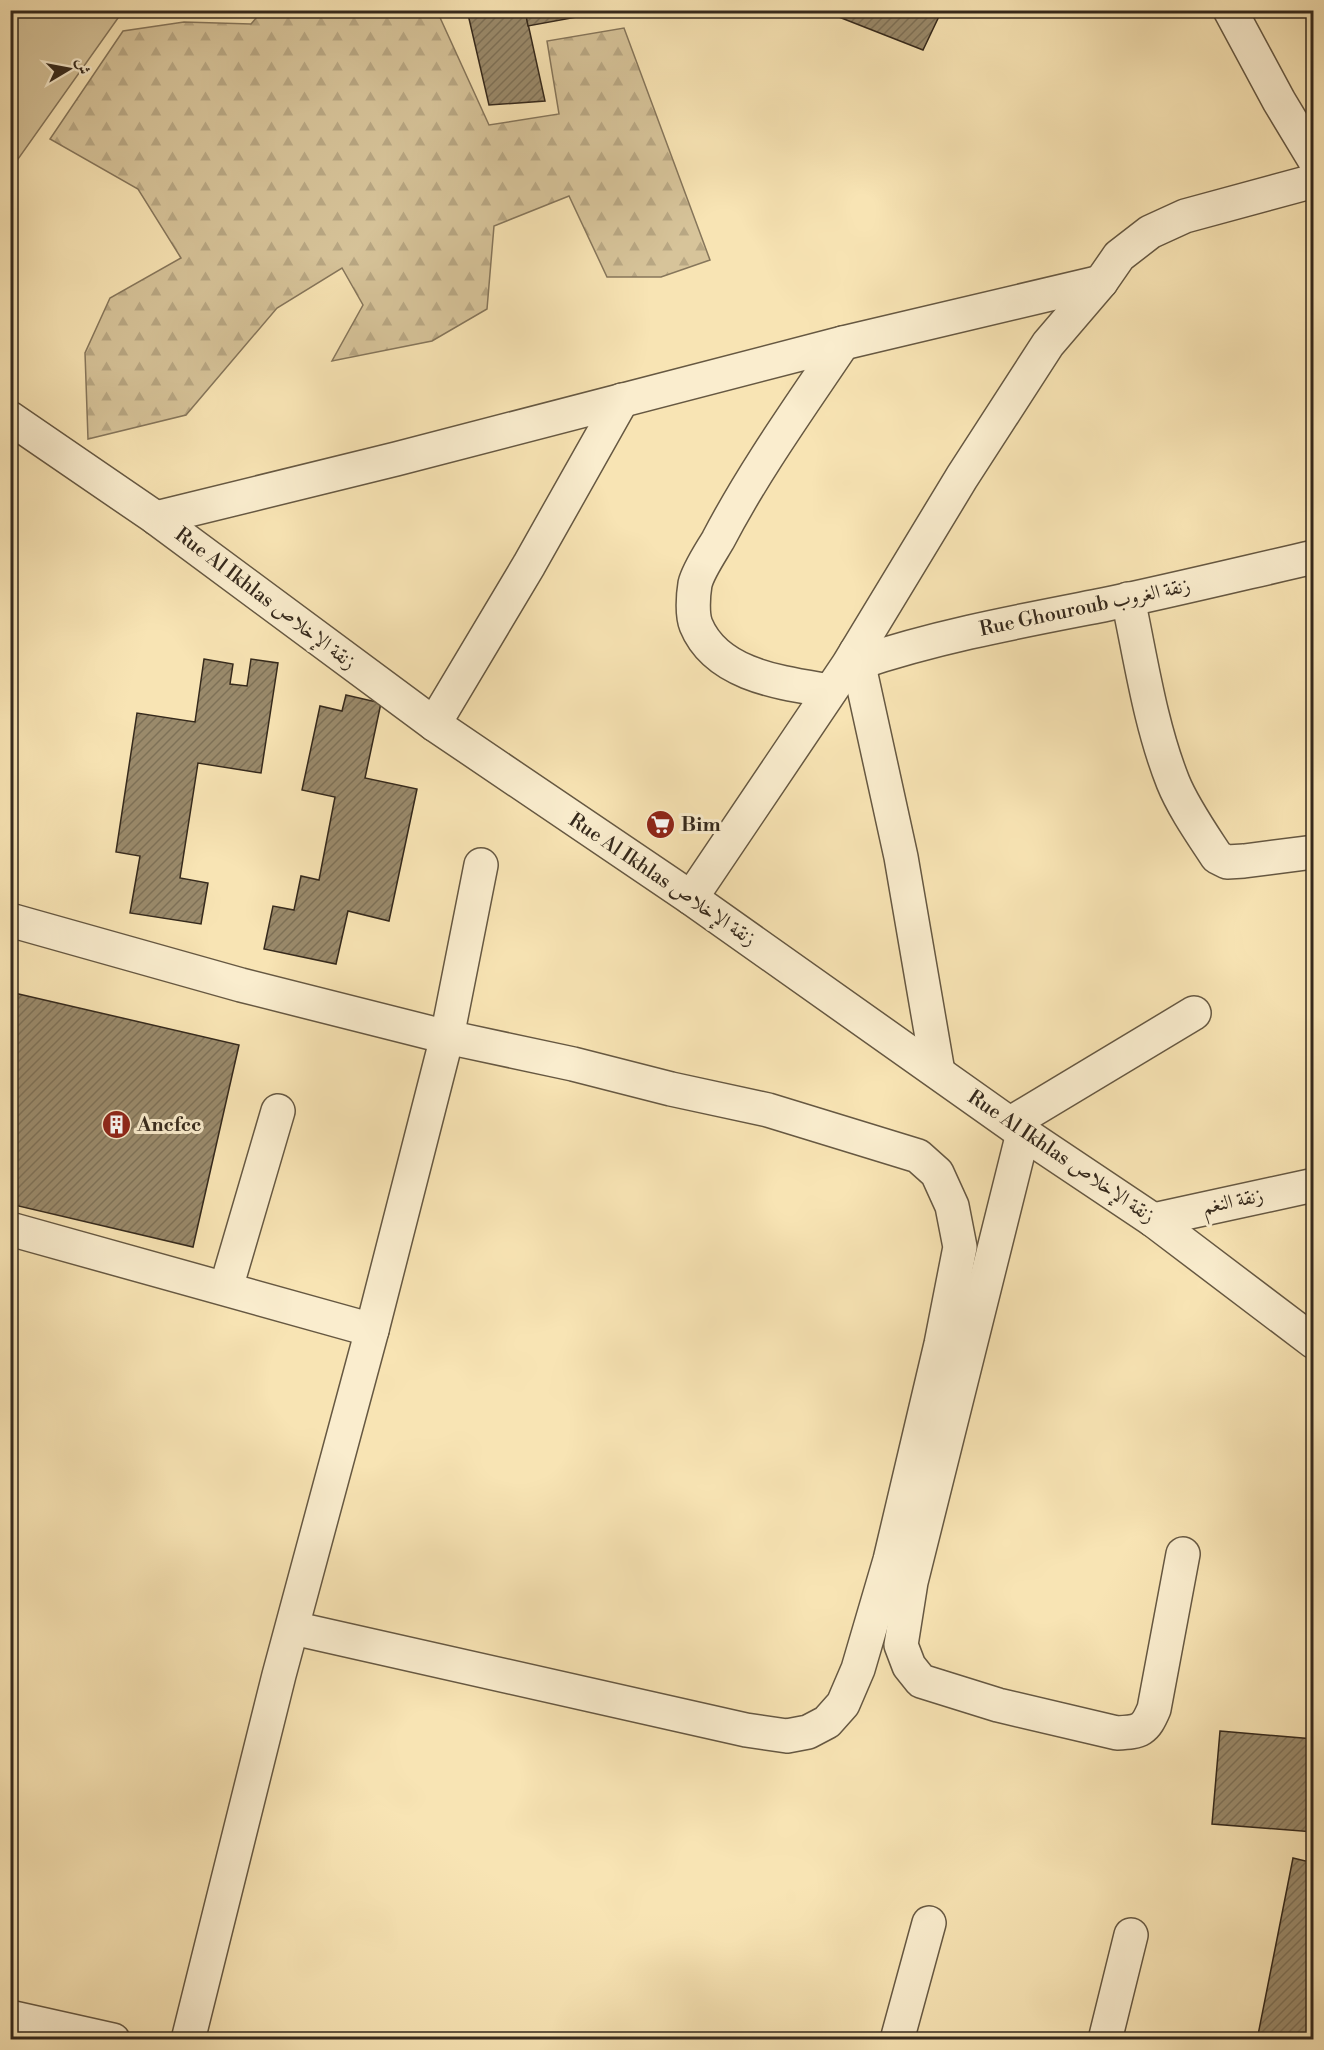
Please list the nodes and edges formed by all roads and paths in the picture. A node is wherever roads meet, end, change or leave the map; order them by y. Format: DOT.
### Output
graph roads {
  1 [pos="1230,10"];
  2 [pos="1314,159"];
  3 [pos="1314,181"];
  4 [pos="1101,282"];
  5 [pos="843,343"];
  6 [pos="622,400"];
  7 [pos="10,418"];
  8 [pos="156,518"];
  9 [pos="1314,557"];
  10 [pos="1128,599"];
  11 [pos="857,657"];
  12 [pos="830,691"];
  13 [pos="434,724"];
  14 [pos="1314,852"];
  15 [pos="481,865"];
  16 [pos="691,898"];
  17 [pos="10,920"];
  18 [pos="1194,1013"];
  19 [pos="447,1037"];
  20 [pos="938,1072"];
  21 [pos="278,1111"];
  22 [pos="1017,1128"];
  23 [pos="1314,1185"];
  24 [pos="1153,1220"];
  25 [pos="10,1229"];
  26 [pos="226,1288"];
  27 [pos="372,1330"];
  28 [pos="1314,1342"];
  29 [pos="1182,1554"];
  30 [pos="293,1628"];
  31 [pos="929,1923"];
  32 [pos="1131,1935"];
  33 [pos="10,2017"];
  34 [pos="113,2040"];
  35 [pos="188,2040"];
  36 [pos="897,2040"];
  37 [pos="1105,2040"];
  1 -- 2 [label="street"];
  3 -- 4 [label="street"];
  4 -- 5 [label="street"];
  4 -- 11 [label="street"];
  5 -- 6 [label="street"];
  5 -- 12 [label="street"];
  6 -- 8 [label="street"];
  6 -- 13 [label="street"];
  7 -- 8 [label="street, Rue Al Ikhlas زنقة الإخلاص"];
  8 -- 13 [label="street, Rue Al Ikhlas زنقة الإخلاص"];
  9 -- 10 [label="street, Rue Ghouroub زنقة الغروب"];
  10 -- 11 [label="street, Rue Ghouroub زنقة الغروب"];
  10 -- 14 [label="street"];
  11 -- 12 [label="street"];
  11 -- 20 [label="street"];
  12 -- 16 [label="street"];
  13 -- 16 [label="street, Rue Al Ikhlas زنقة الإخلاص"];
  15 -- 19 [label="street"];
  16 -- 20 [label="street, Rue Al Ikhlas زنقة الإخلاص"];
  17 -- 19 [label="street"];
  18 -- 22 [label="street"];
  19 -- 27 [label="street"];
  19 -- 30 [label="street"];
  20 -- 22 [label="street, Rue Al Ikhlas زنقة الإخلاص"];
  21 -- 26 [label="street"];
  22 -- 24 [label="street, Rue Al Ikhlas زنقة الإخلاص"];
  22 -- 29 [label="street"];
  23 -- 24 [label="street, زنقة النغم"];
  24 -- 28 [label="street, Rue Al Ikhlas زنقة الإخلاص"];
  25 -- 26 [label="street"];
  26 -- 27 [label="street"];
  27 -- 30 [label="street"];
  30 -- 35 [label="street"];
  31 -- 36 [label="street"];
  32 -- 37 [label="street"];
  33 -- 34 [label="street"];
}
